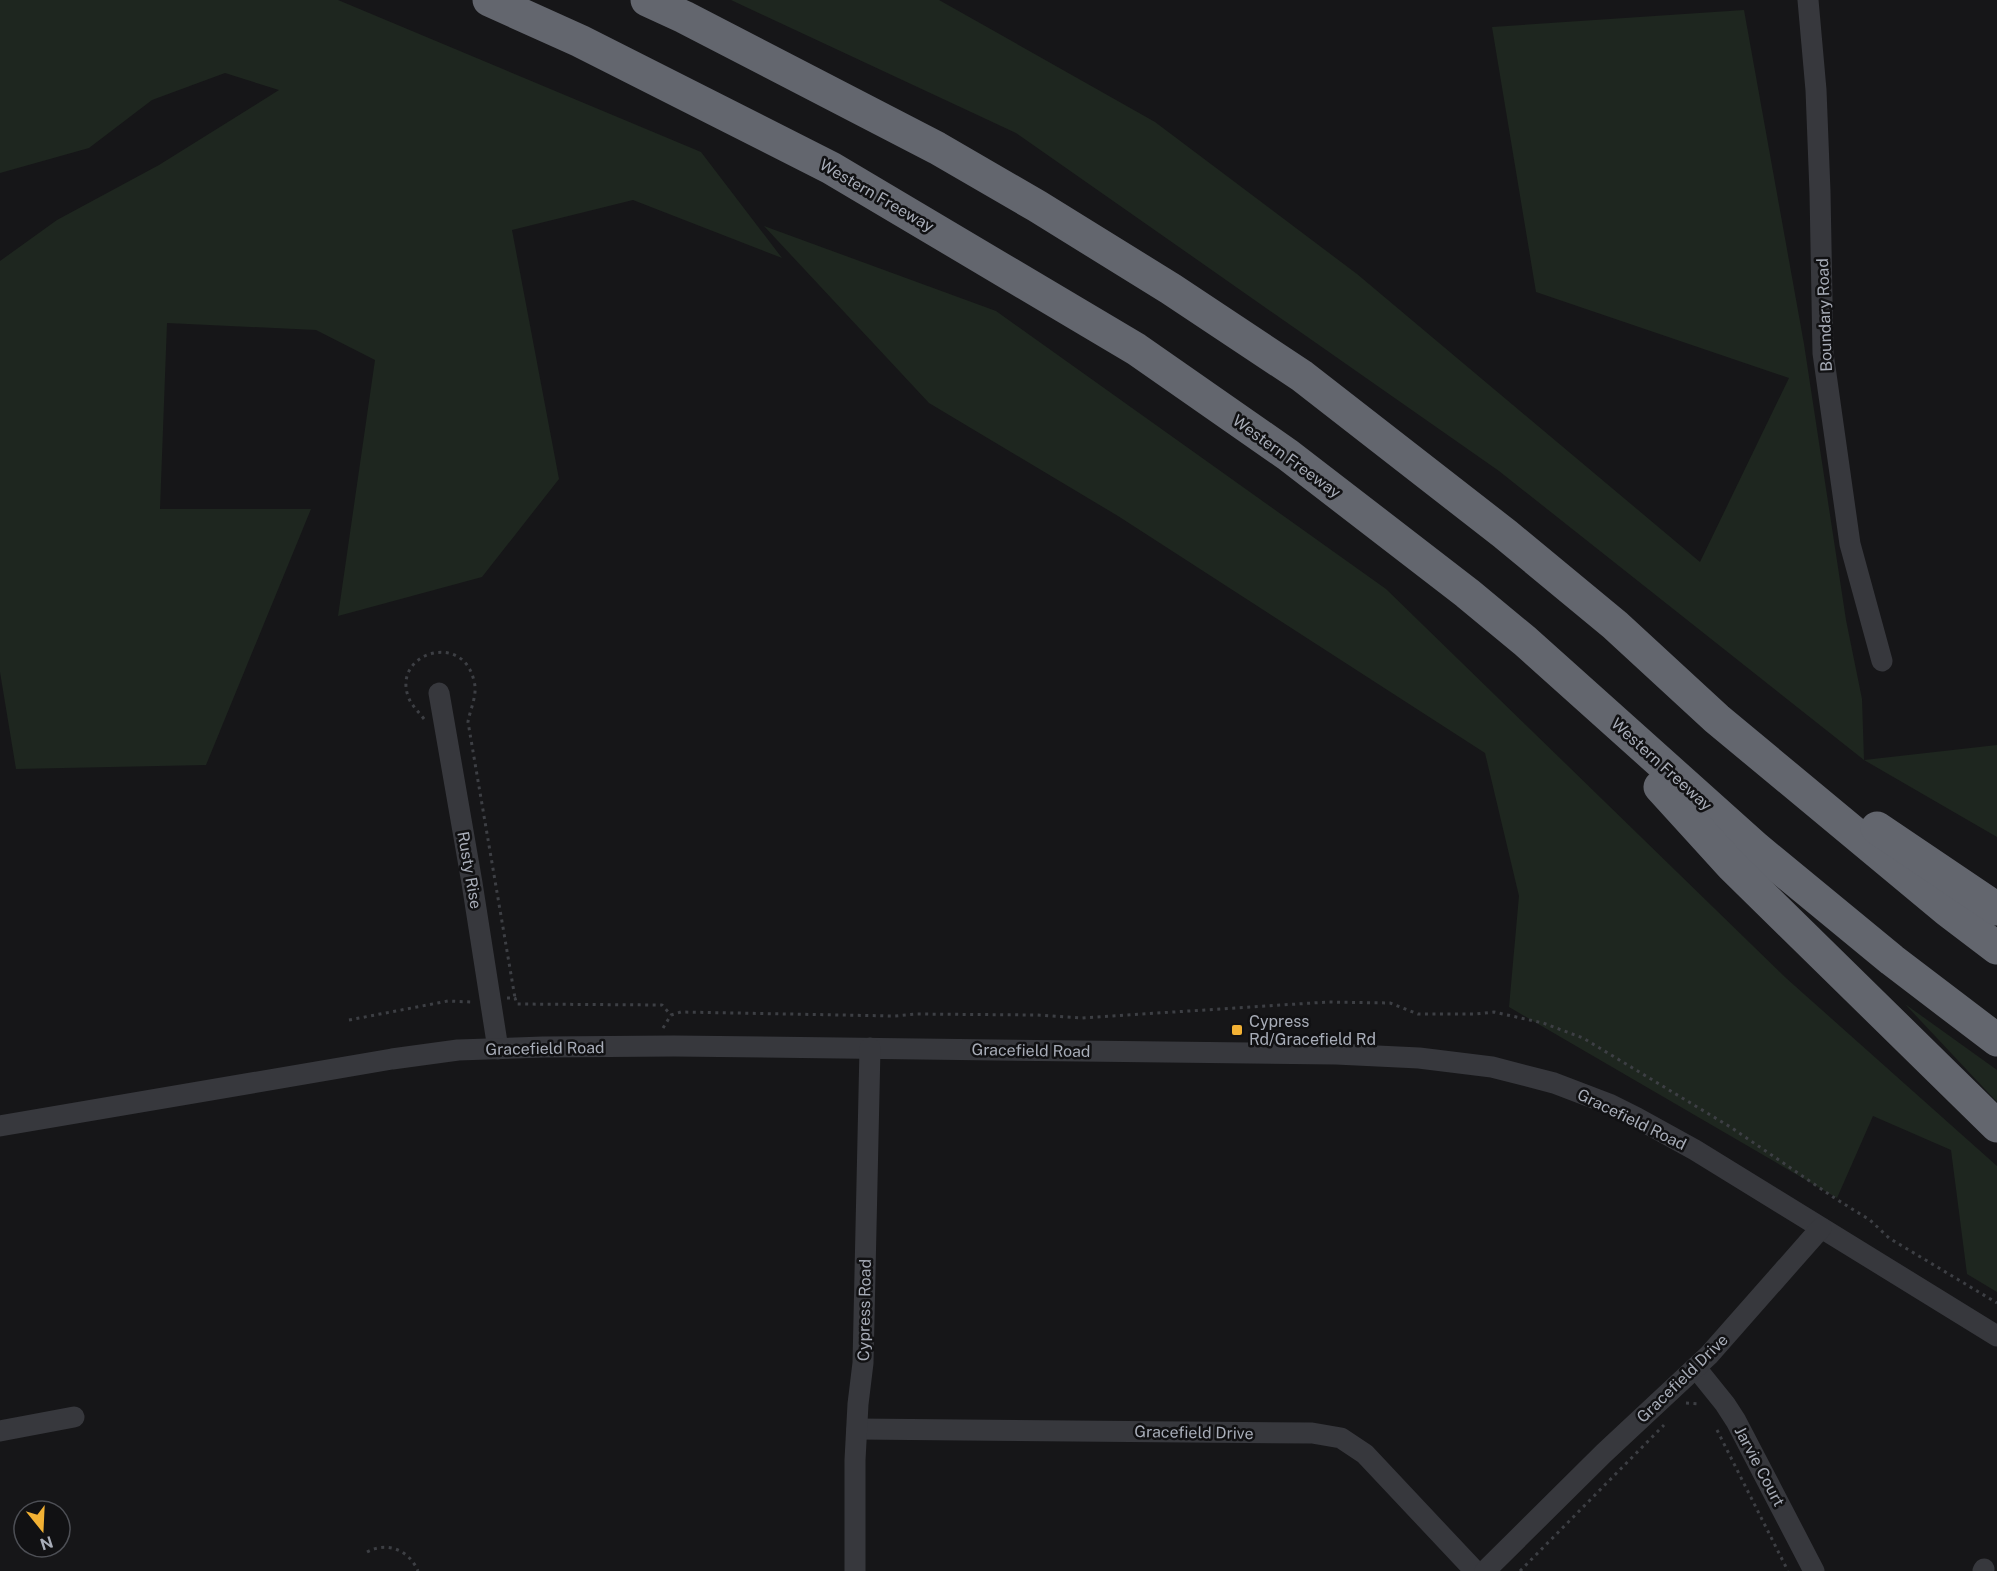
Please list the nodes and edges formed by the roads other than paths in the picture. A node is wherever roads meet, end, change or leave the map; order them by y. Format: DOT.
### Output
graph roads {
  1 [pos="489,0"];
  2 [pos="647,0"];
  3 [pos="1808,0"];
  4 [pos="1525,641"];
  5 [pos="1882,661"];
  6 [pos="439,693"];
  7 [pos="1717,719"];
  8 [pos="1997,909"];
  9 [pos="1997,948"];
  10 [pos="1997,1040"];
  11 [pos="870,1048"];
  12 [pos="498,1049"];
  13 [pos="0,1126"];
  14 [pos="1997,1126"];
  15 [pos="1821,1228"];
  16 [pos="1997,1336"];
  17 [pos="1696,1368"];
  18 [pos="74,1417"];
  19 [pos="857,1429"];
  20 [pos="0,1431"];
  21 [pos="855,1571"];
  22 [pos="1475,1571"];
  23 [pos="1485,1571"];
  24 [pos="1815,1571"];
  1 -- 4 [label="highway, Western Freeway"];
  2 -- 7 [label="highway"];
  3 -- 5 [label="street, Boundary Road"];
  4 -- 10 [label="highway, Western Freeway"];
  4 -- 14 [label="highway"];
  6 -- 12 [label="street, Rusty Rise"];
  7 -- 8 [label="highway"];
  7 -- 9 [label="highway"];
  11 -- 12 [label="street, Gracefield Road"];
  11 -- 15 [label="street, Gracefield Road"];
  11 -- 19 [label="street, Cypress Road"];
  12 -- 13 [label="street, Gracefield Road"];
  15 -- 16 [label="street, Gracefield Road"];
  15 -- 17 [label="street, Gracefield Drive"];
  17 -- 23 [label="street, Gracefield Drive"];
  17 -- 24 [label="street, Jarvie Court"];
  18 -- 20 [label="street"];
  19 -- 21 [label="street, Cypress Road"];
  19 -- 22 [label="street, Gracefield Drive"];
}
